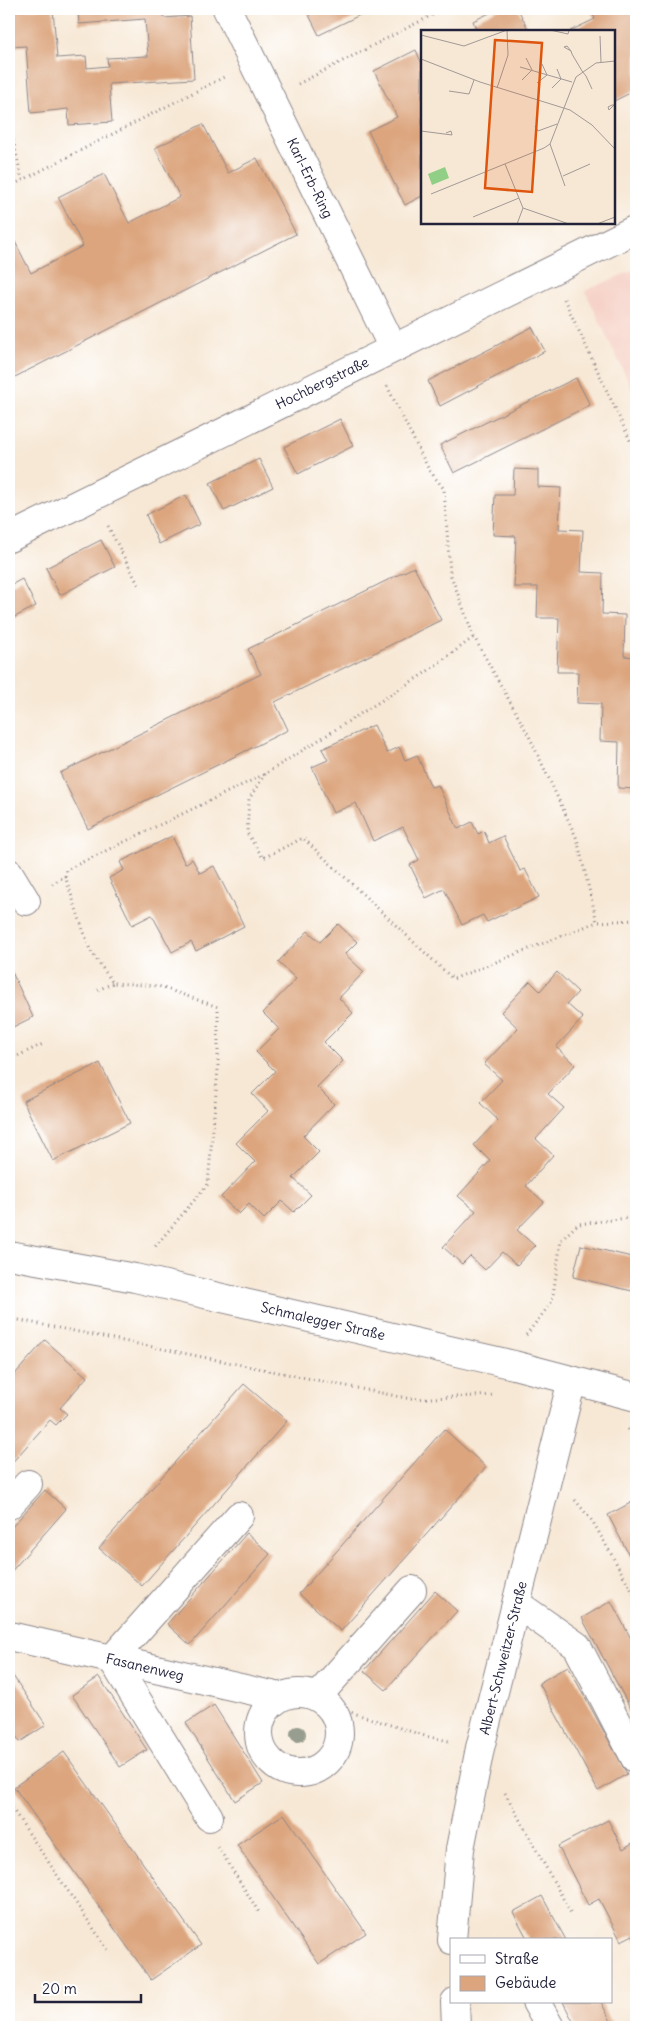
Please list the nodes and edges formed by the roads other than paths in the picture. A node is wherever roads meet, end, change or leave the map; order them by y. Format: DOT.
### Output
graph roads {
  1 [pos="227,9"];
  2 [pos="636,229"];
  3 [pos="383,353"];
  4 [pos="9,538"];
  5 [pos="9,873"];
  6 [pos="24,899"];
  7 [pos="9,1254"];
  8 [pos="572,1380"];
  9 [pos="636,1397"];
  10 [pos="28,1484"];
  11 [pos="9,1504"];
  12 [pos="239,1516"];
  13 [pos="412,1590"];
  14 [pos="517,1604"];
  15 [pos="9,1636"];
  16 [pos="112,1659"];
  17 [pos="280,1697"];
  18 [pos="322,1701"];
  19 [pos="635,1758"];
  20 [pos="209,1817"];
  21 [pos="452,1938"];
  22 [pos="455,2004"];
  23 [pos="537,2004"];
  24 [pos="456,2027"];
  25 [pos="550,2027"];
  1 -- 3 [label="street, Karl-Erb-Ring"];
  2 -- 3 [label="street, Hochbergstraße"];
  3 -- 4 [label="street, Hochbergstraße"];
  5 -- 6 [label="street"];
  7 -- 8 [label="street, Schmalegger Straße"];
  8 -- 9 [label="street, Schmalegger Straße"];
  8 -- 14 [label="street, Albert-Schweitzer-Straße"];
  10 -- 11 [label="street"];
  12 -- 16 [label="street"];
  13 -- 18 [label="street"];
  14 -- 19 [label="street"];
  14 -- 21 [label="street, Albert-Schweitzer-Straße"];
  15 -- 16 [label="street, Fasanenweg"];
  16 -- 17 [label="street, Fasanenweg"];
  16 -- 20 [label="street"];
  17 -- 18 [label="street, Fasanenweg"];
  17 -- 18 [label="street"];
  22 -- 24 [label="street"];
  23 -- 25 [label="street"];
}
